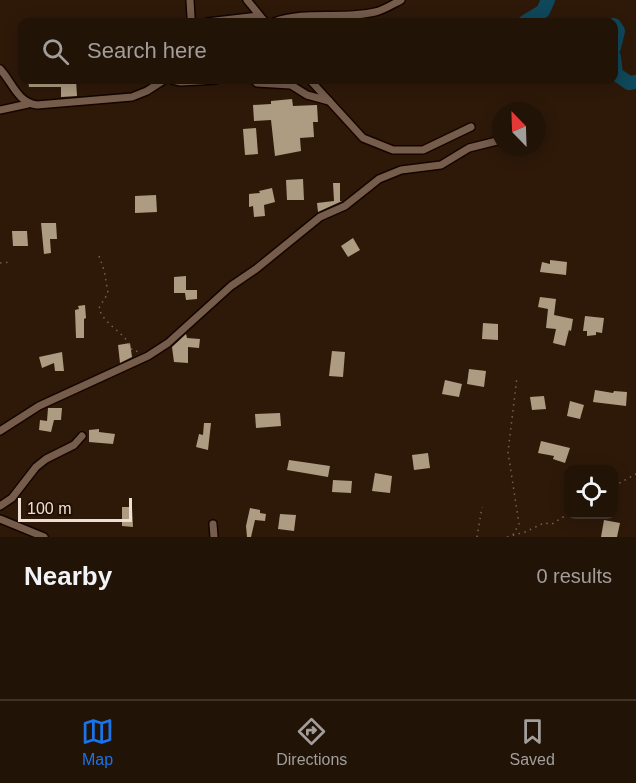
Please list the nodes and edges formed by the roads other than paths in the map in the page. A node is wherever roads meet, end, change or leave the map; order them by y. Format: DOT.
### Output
graph roads {
  1 [pos="190,0"];
  2 [pos="247,0"];
  3 [pos="401,0"];
  4 [pos="259,16"];
  5 [pos="191,17"];
  6 [pos="242,18"];
  7 [pos="293,18"];
  8 [pos="0,69"];
  9 [pos="158,84"];
  10 [pos="274,84"];
  11 [pos="314,84"];
  12 [pos="329,101"];
  13 [pos="28,104"];
  14 [pos="0,110"];
  15 [pos="471,128"];
  16 [pos="492,142"];
  17 [pos="0,431"];
  18 [pos="82,436"];
  19 [pos="0,506"];
  20 [pos="0,519"];
  21 [pos="213,524"];
  22 [pos="44,537"];
  23 [pos="214,537"];
  1 -- 5 [label="street"];
  2 -- 4 [label="street"];
  3 -- 7 [label="street"];
  4 -- 6 [label="street"];
  8 -- 13 [label="street"];
  9 -- 13 [label="street"];
  10 -- 12 [label="street"];
  11 -- 12 [label="street"];
  12 -- 15 [label="street"];
  13 -- 14 [label="street"];
  16 -- 17 [label="street"];
  18 -- 19 [label="street"];
  20 -- 22 [label="street"];
  21 -- 23 [label="street"];
}
